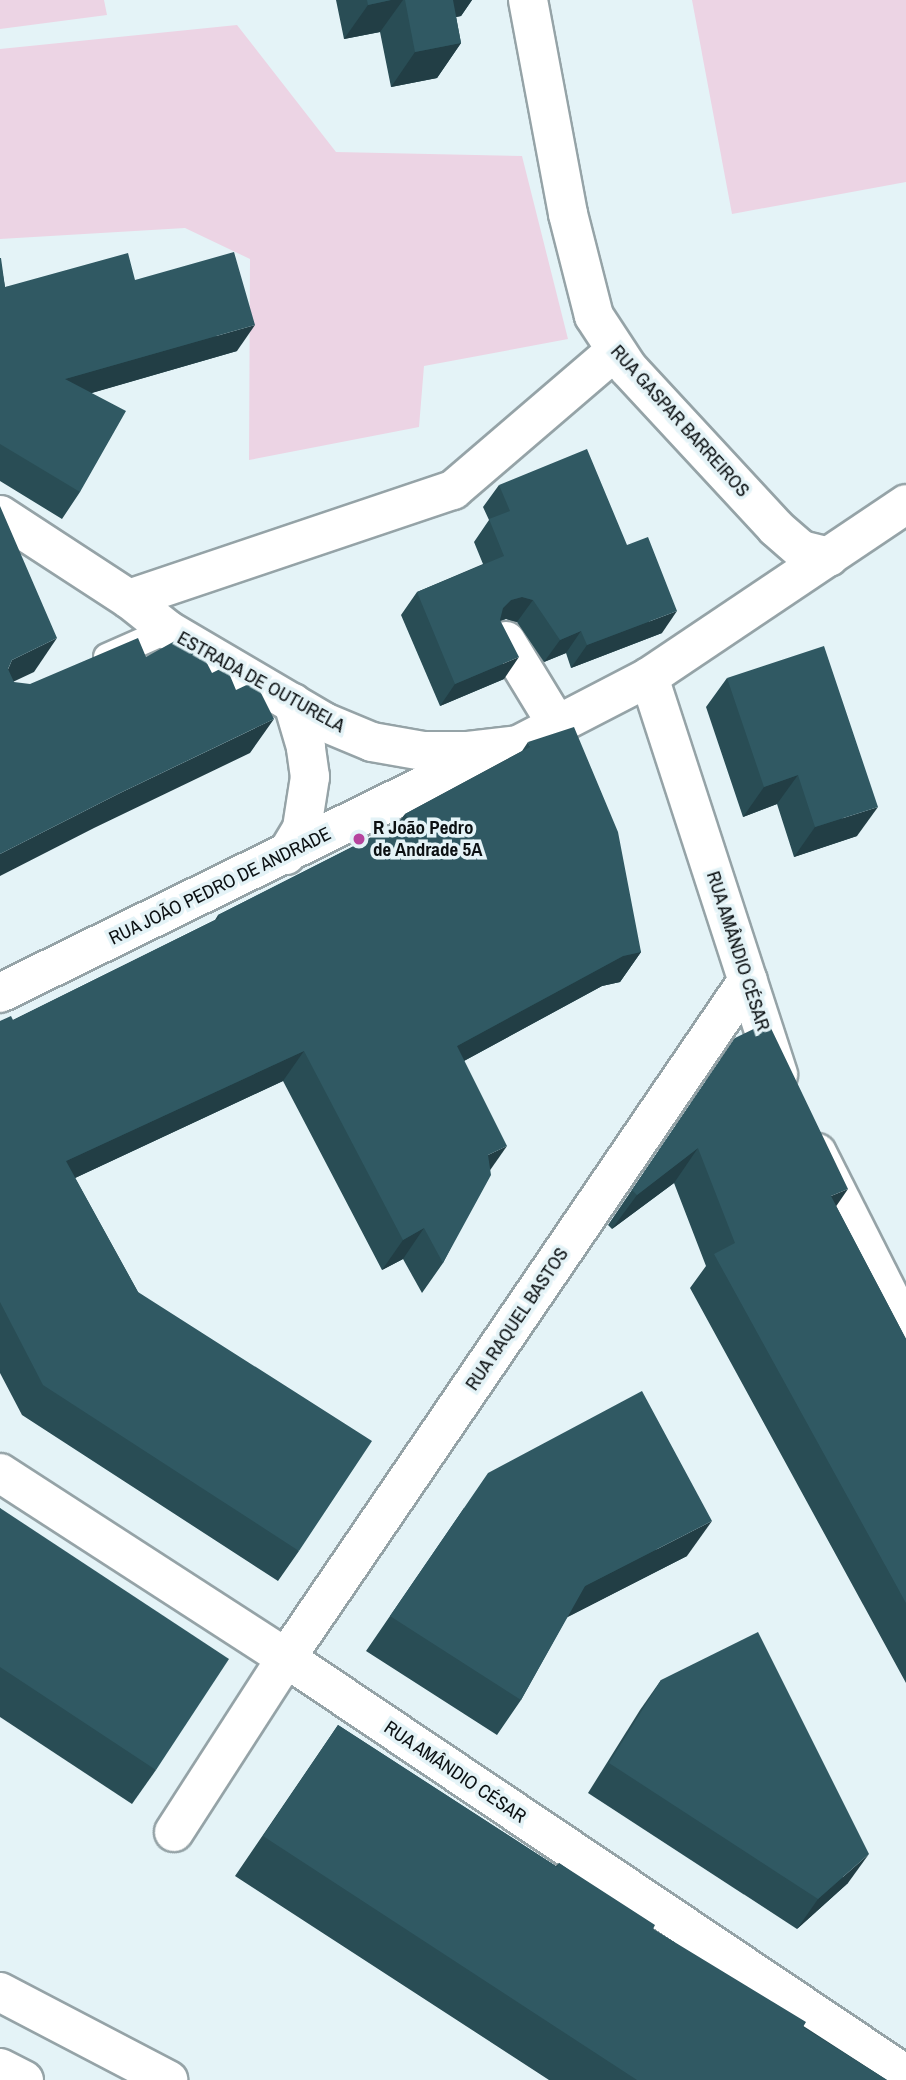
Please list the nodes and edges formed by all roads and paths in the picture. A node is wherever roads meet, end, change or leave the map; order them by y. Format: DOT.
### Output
graph roads {
  1 [pos="528,0"];
  2 [pos="614,352"];
  3 [pos="906,504"];
  4 [pos="0,515"];
  5 [pos="829,558"];
  6 [pos="130,599"];
  7 [pos="168,630"];
  8 [pos="506,641"];
  9 [pos="84,667"];
  10 [pos="649,677"];
  11 [pos="293,703"];
  12 [pos="558,725"];
  13 [pos="518,745"];
  14 [pos="286,855"];
  15 [pos="748,980"];
  16 [pos="0,993"];
  17 [pos="906,1329"];
  18 [pos="0,1473"];
  19 [pos="286,1658"];
  20 [pos="174,1832"];
  21 [pos="0,1992"];
  22 [pos="0,2068"];
  23 [pos="906,2075"];
  24 [pos="24,2080"];
  25 [pos="168,2080"];
  1 -- 2 [label="street, RUA GASPAR BARREIROS"];
  2 -- 5 [label="street, RUA GASPAR BARREIROS"];
  2 -- 6 [label="street"];
  3 -- 5 [label="street, ESTRADA DE OUTURELA"];
  4 -- 6 [label="street, ESTRADA DE OUTURELA"];
  5 -- 10 [label="street, ESTRADA DE OUTURELA"];
  6 -- 7 [label="street, ESTRADA DE OUTURELA"];
  7 -- 9 [label="lane"];
  7 -- 11 [label="street, ESTRADA DE OUTURELA"];
  8 -- 12 [label="street"];
  10 -- 12 [label="street, ESTRADA DE OUTURELA"];
  10 -- 15 [label="street, RUA AMÂNDIO CÉSAR"];
  11 -- 13 [label="street, ESTRADA DE OUTURELA"];
  11 -- 14 [label="street"];
  12 -- 13 [label="street, ESTRADA DE OUTURELA"];
  13 -- 14 [label="street, RUA JOÃO PEDRO DE ANDRADE"];
  14 -- 16 [label="street, RUA JOÃO PEDRO DE ANDRADE"];
  15 -- 17 [label="street, RUA AMÂNDIO CÉSAR"];
  15 -- 19 [label="street, RUA RAQUEL BASTOS"];
  18 -- 19 [label="street, RUA AMÂNDIO CÉSAR"];
  19 -- 20 [label="street, RUA RAQUEL BASTOS"];
  19 -- 23 [label="street, RUA AMÂNDIO CÉSAR"];
  21 -- 25 [label="street"];
  22 -- 24 [label="street"];
}
